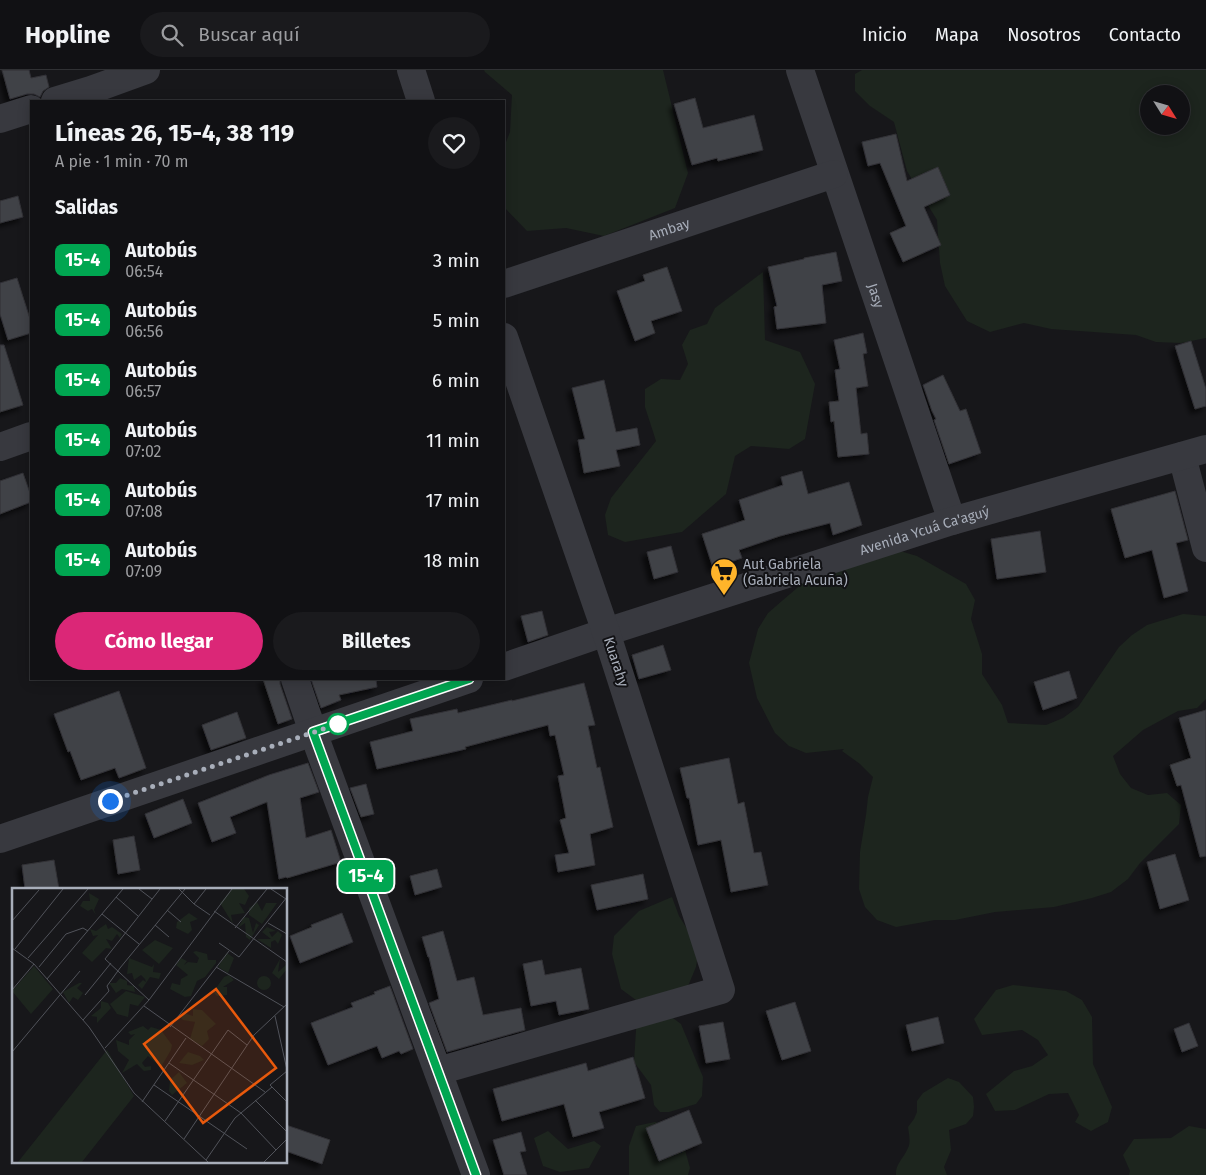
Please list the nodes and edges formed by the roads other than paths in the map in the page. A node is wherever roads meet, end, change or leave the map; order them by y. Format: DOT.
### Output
graph roads {
  1 [pos="146,70"];
  2 [pos="411,70"];
  3 [pos="800,70"];
  4 [pos="90,87"];
  5 [pos="58,100"];
  6 [pos="422,100"];
  7 [pos="30,109"];
  8 [pos="0,119"];
  9 [pos="834,174"];
  10 [pos="505,284"];
  11 [pos="505,340"];
  12 [pos="30,436"];
  13 [pos="0,447"];
  14 [pos="1194,452"];
  15 [pos="952,521"];
  16 [pos="1206,548"];
  17 [pos="606,632"];
  18 [pos="505,667"];
  19 [pos="295,680"];
  20 [pos="466,680"];
  21 [pos="313,732"];
  22 [pos="0,839"];
  23 [pos="438,1071"];
  24 [pos="476,1175"];
  1 -- 4 [label="street"];
  2 -- 6 [label="street"];
  3 -- 9 [label="street, Jasy"];
  4 -- 5 [label="street"];
  7 -- 8 [label="street"];
  9 -- 10 [label="street, Ambay"];
  9 -- 15 [label="street, Jasy"];
  11 -- 17 [label="street, Kuarahy"];
  12 -- 13 [label="street"];
  14 -- 15 [label="street, Avenida Ycuá Ca'aguý"];
  14 -- 16 [label="street"];
  15 -- 17 [label="street, Avenida Ycuá Ca'aguý"];
  17 -- 18 [label="street, Avenida Ycuá Ca'aguý"];
  17 -- 23 [label="street, Kuarahy"];
  19 -- 21 [label="street"];
  20 -- 21 [label="street"];
  21 -- 22 [label="street"];
  21 -- 23 [label="street"];
  23 -- 24 [label="street"];
}
